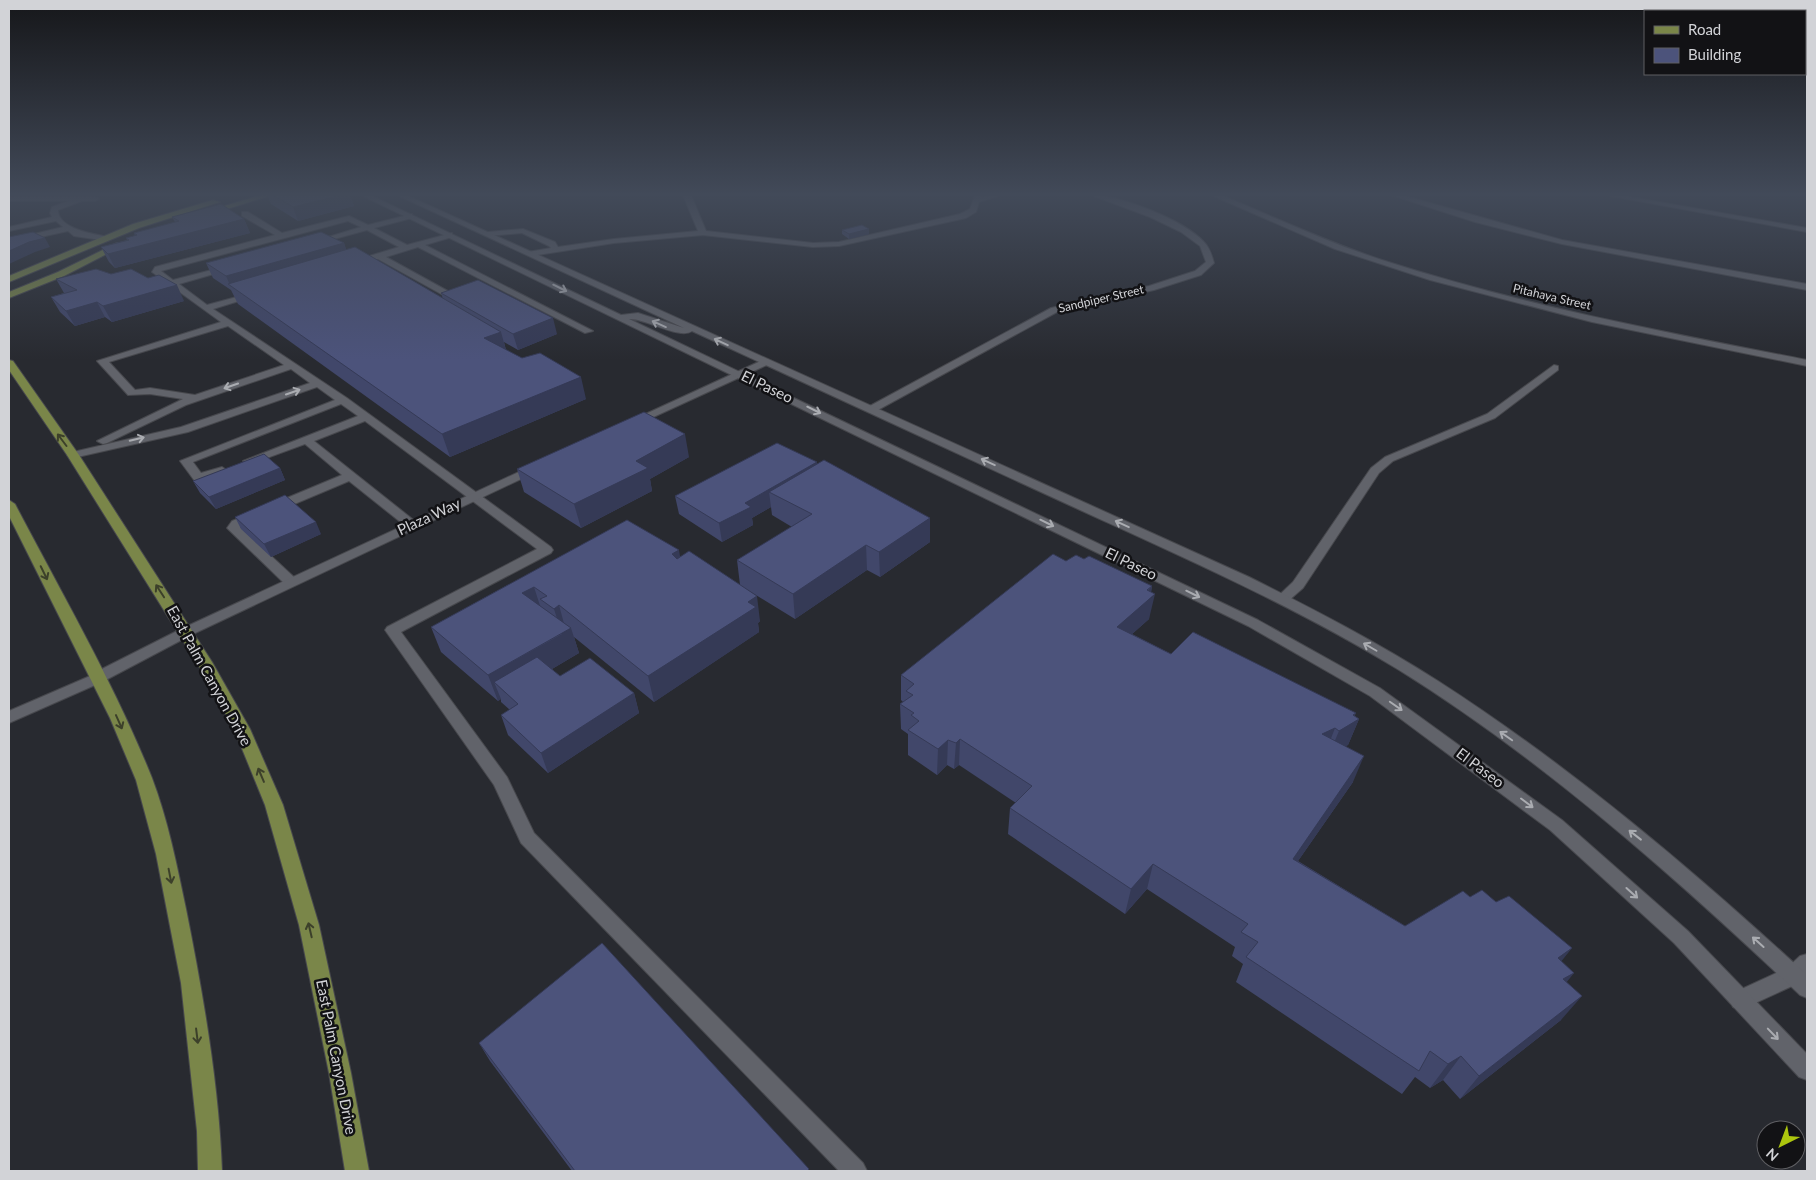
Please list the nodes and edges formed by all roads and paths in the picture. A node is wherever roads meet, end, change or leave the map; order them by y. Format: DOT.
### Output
graph roads {
  1 [pos="79,250"];
  2 [pos="110,250"];
  3 [pos="230,250"];
  4 [pos="400,250"];
  5 [pos="430,250"];
  6 [pos="481,250"];
  7 [pos="495,250"];
  8 [pos="523,250"];
  9 [pos="547,250"];
  10 [pos="1205,250"];
  11 [pos="1351,250"];
  12 [pos="1606,250"];
  13 [pos="531,254"];
  14 [pos="378,256"];
  15 [pos="238,265"];
  16 [pos="344,267"];
  17 [pos="9,279"];
  18 [pos="172,284"];
  19 [pos="496,284"];
  20 [pos="1807,287"];
  21 [pos="261,292"];
  22 [pos="9,295"];
  23 [pos="206,308"];
  24 [pos="621,317"];
  25 [pos="229,323"];
  26 [pos="588,330"];
  27 [pos="698,331"];
  28 [pos="765,362"];
  29 [pos="9,363"];
  30 [pos="1807,363"];
  31 [pos="293,365"];
  32 [pos="1554,368"];
  33 [pos="739,374"];
  34 [pos="319,383"];
  35 [pos="195,398"];
  36 [pos="343,400"];
  37 [pos="872,409"];
  38 [pos="366,417"];
  39 [pos="621,428"];
  40 [pos="306,440"];
  41 [pos="73,455"];
  42 [pos="543,464"];
  43 [pos="350,476"];
  44 [pos="476,496"];
  45 [pos="9,504"];
  46 [pos="412,525"];
  47 [pos="292,582"];
  48 [pos="1282,599"];
  49 [pos="186,632"];
  50 [pos="97,678"];
  51 [pos="9,717"];
  52 [pos="1803,975"];
  53 [pos="1740,1000"];
  54 [pos="1807,1069"];
  55 [pos="210,1171"];
  56 [pos="357,1171"];
  57 [pos="854,1171"];
  1 -- 17 [label="main road"];
  2 -- 22 [label="main road"];
  3 -- 18 [label="street"];
  4 -- 14 [label="street"];
  5 -- 19 [label="street"];
  6 -- 24 [label="street, El Paseo, one-way"];
  7 -- 13 [label="street"];
  8 -- 13 [label="street, El Paseo"];
  9 -- 13 [label="street"];
  10 -- 37 [label="street, Sandpiper Street"];
  11 -- 30 [label="street, Pitahaya Street"];
  12 -- 20 [label="street"];
  13 -- 27 [label="street, El Paseo"];
  14 -- 16 [label="street"];
  14 -- 19 [label="street"];
  15 -- 18 [label="street"];
  18 -- 23 [label="street"];
  19 -- 26 [label="street"];
  21 -- 23 [label="street"];
  23 -- 25 [label="street"];
  27 -- 24 [label="street, one-way"];
  24 -- 33 [label="street, El Paseo"];
  25 -- 31 [label="street"];
  25 -- 35 [label="street"];
  28 -- 27 [label="street, El Paseo, one-way"];
  28 -- 33 [label="street"];
  28 -- 37 [label="street, El Paseo"];
  41 -- 29 [label="main road, East Palm Canyon Drive, one-way"];
  31 -- 34 [label="street"];
  31 -- 35 [label="street, one-way"];
  32 -- 48 [label="street"];
  33 -- 39 [label="street"];
  33 -- 53 [label="street, El Paseo, one-way"];
  34 -- 36 [label="street"];
  41 -- 34 [label="street, one-way"];
  35 -- 41 [label="street"];
  36 -- 38 [label="street"];
  36 -- 40 [label="street"];
  48 -- 37 [label="street, El Paseo, one-way"];
  38 -- 40 [label="street"];
  38 -- 44 [label="street"];
  40 -- 43 [label="street"];
  49 -- 41 [label="main road, East Palm Canyon Drive, one-way"];
  42 -- 44 [label="street, Plaza Way"];
  43 -- 46 [label="street"];
  43 -- 47 [label="street"];
  44 -- 46 [label="street, Plaza Way"];
  44 -- 57 [label="street"];
  45 -- 50 [label="main road, one-way"];
  46 -- 47 [label="street, Plaza Way"];
  47 -- 49 [label="street, Plaza Way"];
  52 -- 48 [label="street, El Paseo, one-way"];
  49 -- 50 [label="street, Plaza Way"];
  56 -- 49 [label="main road, East Palm Canyon Drive, one-way"];
  50 -- 51 [label="street, Plaza Way"];
  50 -- 55 [label="main road, one-way"];
  52 -- 53 [label="street"];
  53 -- 54 [label="street, El Paseo, one-way"];
}
